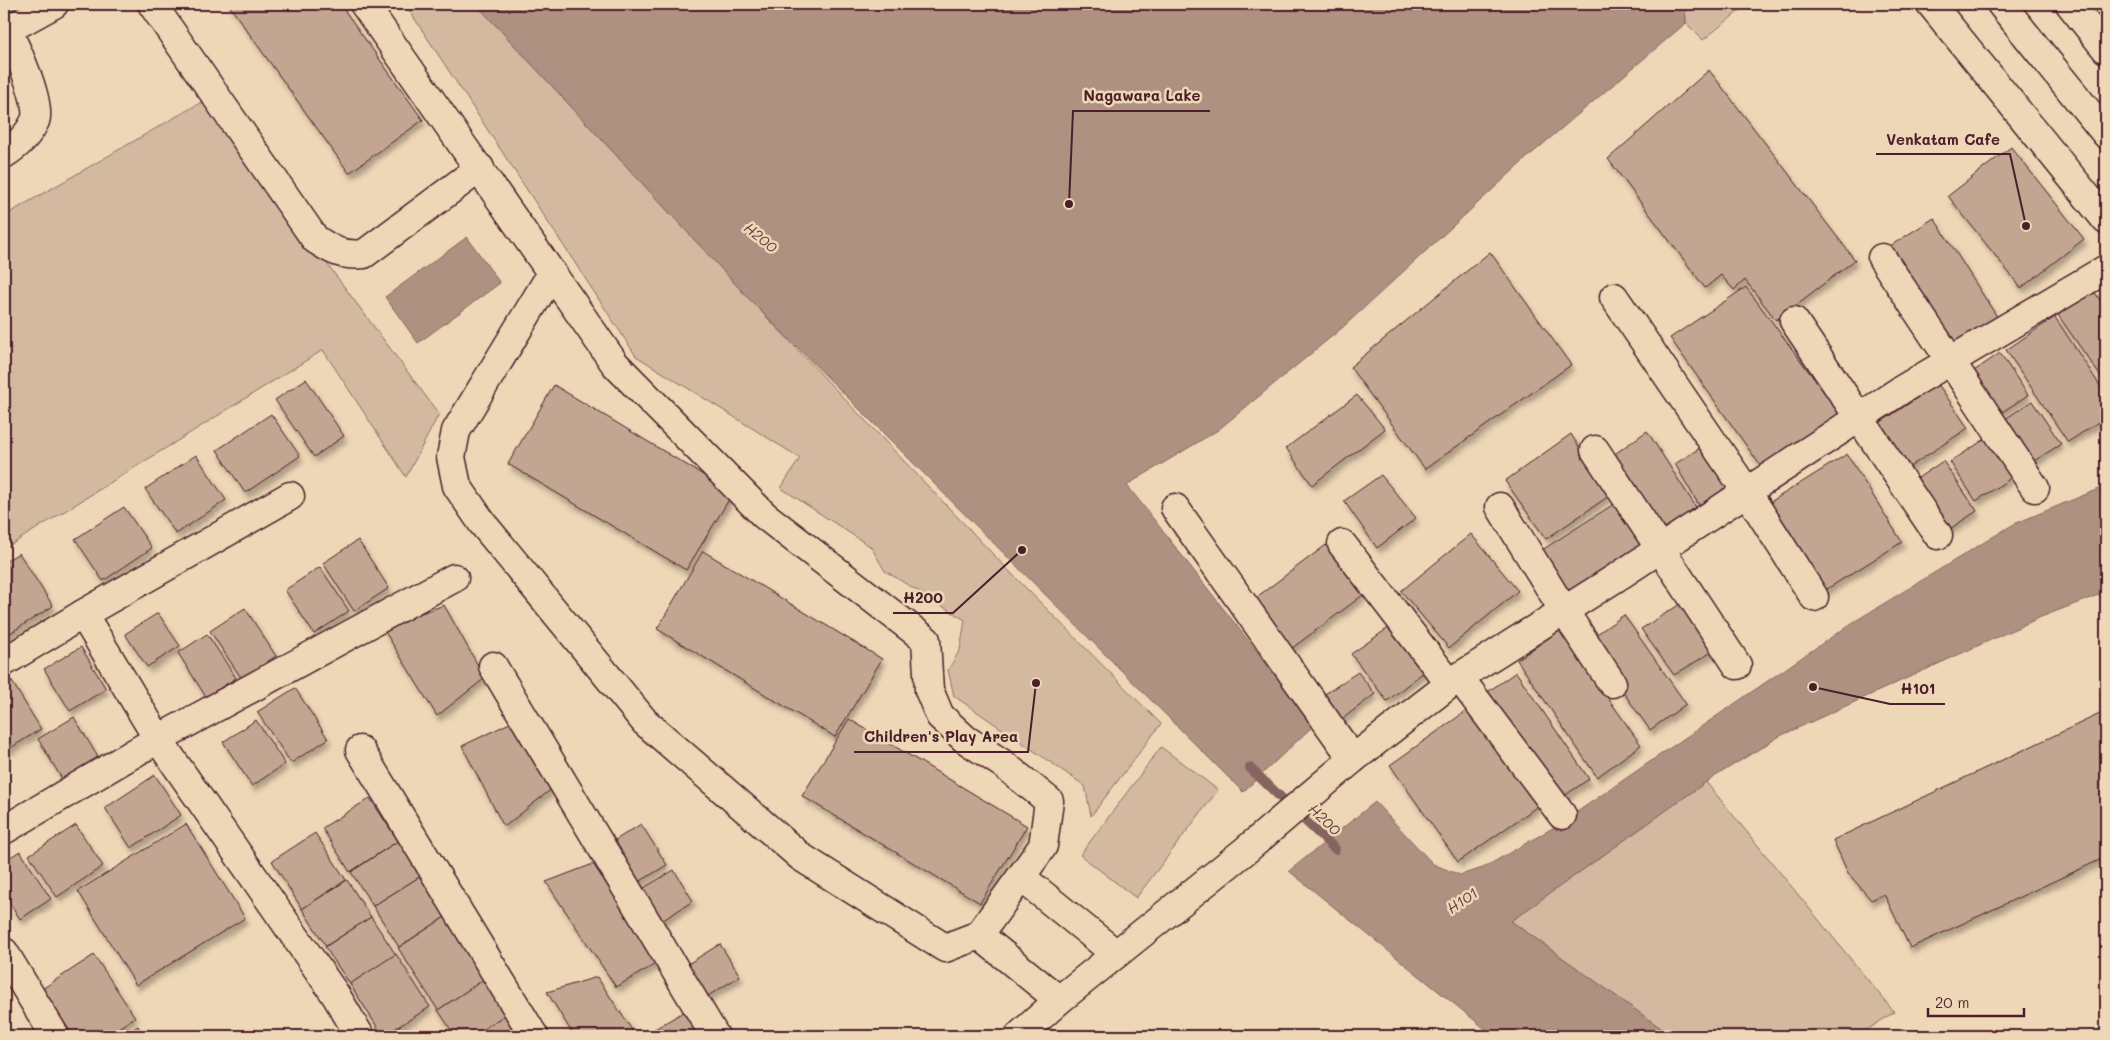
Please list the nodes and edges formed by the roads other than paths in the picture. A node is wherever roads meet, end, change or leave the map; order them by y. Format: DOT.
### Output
graph roads {
  1 [pos="54,4"];
  2 [pos="152,4"];
  3 [pos="364,4"];
  4 [pos="1932,4"];
  5 [pos="2001,4"];
  6 [pos="2070,4"];
  7 [pos="6,27"];
  8 [pos="2106,48"];
  9 [pos="2106,134"];
  10 [pos="4,154"];
  11 [pos="480,168"];
  12 [pos="2106,220"];
  13 [pos="1882,258"];
  14 [pos="2106,269"];
  15 [pos="552,273"];
  16 [pos="1614,298"];
  17 [pos="1794,321"];
  18 [pos="1951,360"];
  19 [pos="1859,418"];
  20 [pos="1594,450"];
  21 [pos="2035,488"];
  22 [pos="1747,492"];
  23 [pos="290,496"];
  24 [pos="1500,507"];
  25 [pos="1175,508"];
  26 [pos="1938,535"];
  27 [pos="1342,544"];
  28 [pos="1659,550"];
  29 [pos="454,578"];
  30 [pos="1814,597"];
  31 [pos="1564,611"];
  32 [pos="83,614"];
  33 [pos="4,662"];
  34 [pos="1737,665"];
  35 [pos="493,666"];
  36 [pos="1454,681"];
  37 [pos="1612,683"];
  38 [pos="158,738"];
  39 [pos="360,750"];
  40 [pos="1353,759"];
  41 [pos="1562,815"];
  42 [pos="4,830"];
  43 [pos="1021,877"];
  44 [pos="978,935"];
  45 [pos="4,952"];
  46 [pos="1116,954"];
  47 [pos="1059,1000"];
  48 [pos="55,1036"];
  49 [pos="360,1036"];
  50 [pos="534,1036"];
  51 [pos="715,1036"];
  52 [pos="1019,1036"];
  1 -- 7 [label="main road"];
  2 -- 11 [label="main road"];
  3 -- 11 [label="main road"];
  4 -- 12 [label="main road"];
  5 -- 9 [label="main road"];
  6 -- 8 [label="main road"];
  7 -- 10 [label="main road"];
  11 -- 15 [label="main road"];
  13 -- 18 [label="main road"];
  14 -- 18 [label="main road"];
  15 -- 43 [label="main road"];
  15 -- 44 [label="main road"];
  16 -- 22 [label="main road"];
  17 -- 19 [label="main road"];
  18 -- 19 [label="main road"];
  18 -- 21 [label="main road"];
  19 -- 22 [label="main road"];
  19 -- 26 [label="main road"];
  20 -- 28 [label="main road"];
  22 -- 28 [label="main road"];
  22 -- 30 [label="main road"];
  23 -- 32 [label="main road"];
  24 -- 31 [label="main road"];
  25 -- 40 [label="main road"];
  27 -- 36 [label="main road"];
  28 -- 31 [label="main road"];
  28 -- 34 [label="main road"];
  29 -- 38 [label="main road"];
  31 -- 36 [label="main road"];
  31 -- 37 [label="main road"];
  32 -- 33 [label="main road"];
  32 -- 38 [label="main road"];
  35 -- 51 [label="main road"];
  36 -- 40 [label="main road"];
  36 -- 41 [label="main road"];
  38 -- 42 [label="main road"];
  38 -- 49 [label="main road"];
  39 -- 50 [label="main road"];
  40 -- 46 [label="main road"];
  43 -- 44 [label="main road"];
  43 -- 46 [label="main road"];
  44 -- 47 [label="main road"];
  45 -- 48 [label="main road"];
  46 -- 47 [label="main road"];
  47 -- 52 [label="main road"];
}
